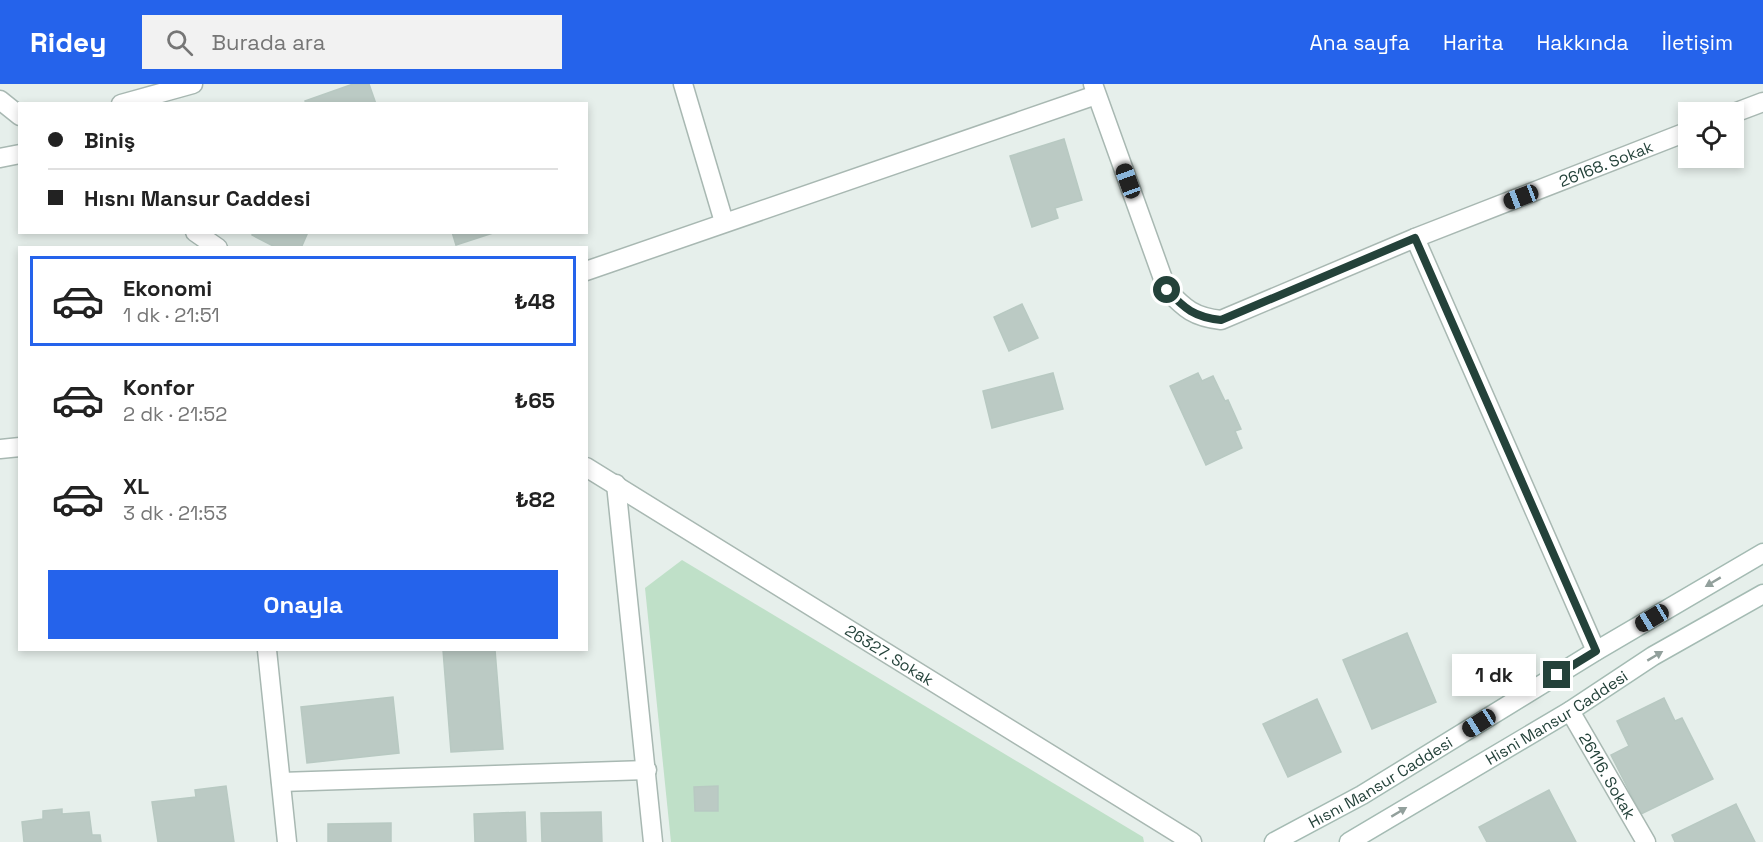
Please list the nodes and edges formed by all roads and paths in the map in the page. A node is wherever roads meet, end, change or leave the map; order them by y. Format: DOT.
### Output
graph roads {
  1 [pos="193,84"];
  2 [pos="683,84"];
  3 [pos="1094,89"];
  4 [pos="0,100"];
  5 [pos="128,102"];
  6 [pos="1763,102"];
  7 [pos="1744,109"];
  8 [pos="18,114"];
  9 [pos="1678,135"];
  10 [pos="18,154"];
  11 [pos="0,158"];
  12 [pos="724,222"];
  13 [pos="198,234"];
  14 [pos="1415,238"];
  15 [pos="215,246"];
  16 [pos="588,270"];
  17 [pos="18,447"];
  18 [pos="0,449"];
  19 [pos="588,468"];
  20 [pos="616,484"];
  21 [pos="1763,553"];
  22 [pos="1763,594"];
  23 [pos="267,651"];
  24 [pos="1596,651"];
  25 [pos="1570,711"];
  26 [pos="646,770"];
  27 [pos="281,782"];
  28 [pos="287,842"];
  29 [pos="653,842"];
  30 [pos="1192,842"];
  31 [pos="1274,842"];
  32 [pos="1348,842"];
  33 [pos="1646,842"];
  1 -- 5 [label="street"];
  2 -- 12 [label="street"];
  3 -- 12 [label="street"];
  3 -- 14 [label="street, 26168. Sokak"];
  4 -- 8 [label="street"];
  6 -- 7 [label="street"];
  9 -- 14 [label="street, 26168. Sokak"];
  10 -- 11 [label="street"];
  12 -- 16 [label="street"];
  13 -- 15 [label="street"];
  14 -- 24 [label="street"];
  17 -- 18 [label="street"];
  19 -- 20 [label="street, 26327. Sokak"];
  20 -- 26 [label="street"];
  20 -- 30 [label="street, 26327. Sokak"];
  21 -- 24 [label="street, Hısnı Mansur Caddesi, one-way"];
  25 -- 22 [label="street, Hisni Mansur Caddesi, one-way"];
  23 -- 27 [label="street"];
  24 -- 31 [label="street, Hısnı Mansur Caddesi"];
  32 -- 25 [label="street, Hisni Mansur Caddesi, one-way"];
  25 -- 33 [label="street, 26116. Sokak"];
  26 -- 27 [label="street"];
  26 -- 29 [label="street"];
  27 -- 28 [label="street"];
}
